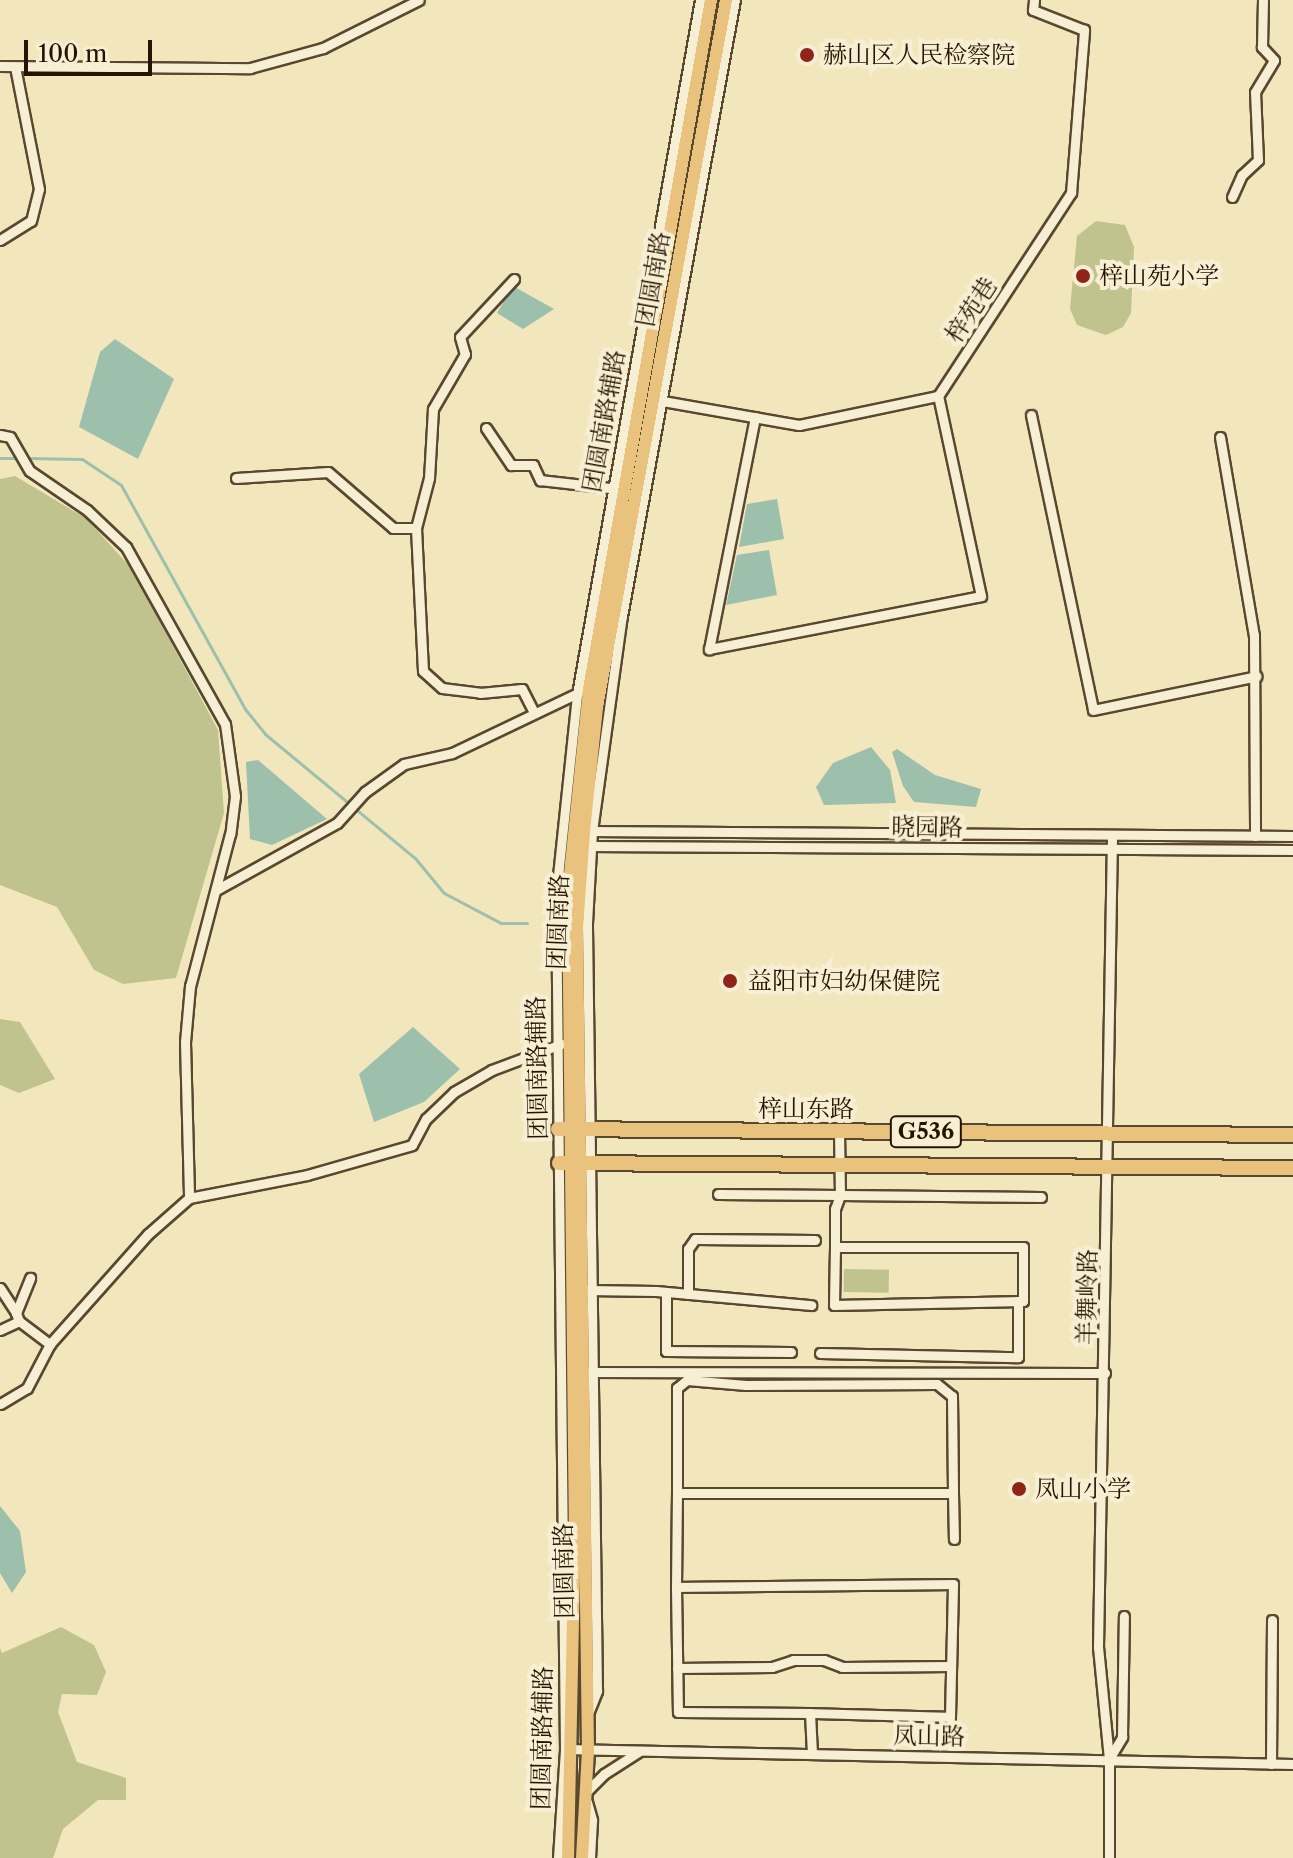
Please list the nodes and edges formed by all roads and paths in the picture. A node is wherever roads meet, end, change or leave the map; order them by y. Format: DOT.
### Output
graph roads {
  1 [pos="419,0"];
  2 [pos="700,0"];
  3 [pos="711,0"];
  4 [pos="726,0"];
  5 [pos="735,0"];
  6 [pos="1034,0"];
  7 [pos="1263,0"];
  8 [pos="0,66"];
  9 [pos="15,67"];
  10 [pos="1232,197"];
  11 [pos="0,240"];
  12 [pos="514,279"];
  13 [pos="938,396"];
  14 [pos="658,400"];
  15 [pos="1031,415"];
  16 [pos="755,417"];
  17 [pos="486,428"];
  18 [pos="0,435"];
  19 [pos="1220,437"];
  20 [pos="236,478"];
  21 [pos="619,489"];
  22 [pos="416,528"];
  23 [pos="1257,676"];
  24 [pos="583,692"];
  25 [pos="533,711"];
  26 [pos="578,830"];
  27 [pos="1112,835"];
  28 [pos="1255,836"];
  29 [pos="1293,836"];
  30 [pos="577,845"];
  31 [pos="1112,849"];
  32 [pos="1293,850"];
  33 [pos="216,890"];
  34 [pos="587,923"];
  35 [pos="578,947"];
  36 [pos="563,1044"];
  37 [pos="576,1129"];
  38 [pos="839,1131"];
  39 [pos="1110,1133"];
  40 [pos="1293,1135"];
  41 [pos="576,1163"];
  42 [pos="840,1165"];
  43 [pos="1109,1167"];
  44 [pos="1293,1168"];
  45 [pos="718,1194"];
  46 [pos="840,1195"];
  47 [pos="1041,1197"];
  48 [pos="189,1198"];
  49 [pos="815,1240"];
  50 [pos="835,1247"];
  51 [pos="30,1278"];
  52 [pos="0,1288"];
  53 [pos="588,1290"];
  54 [pos="666,1292"];
  55 [pos="688,1294"];
  56 [pos="1018,1301"];
  57 [pos="811,1305"];
  58 [pos="17,1317"];
  59 [pos="0,1330"];
  60 [pos="50,1344"];
  61 [pos="791,1352"];
  62 [pos="820,1353"];
  63 [pos="589,1372"];
  64 [pos="1105,1373"];
  65 [pos="0,1404"];
  66 [pos="677,1493"];
  67 [pos="953,1493"];
  68 [pos="954,1539"];
  69 [pos="676,1587"];
  70 [pos="1124,1616"];
  71 [pos="1272,1620"];
  72 [pos="951,1666"];
  73 [pos="677,1668"];
  74 [pos="810,1713"];
  75 [pos="576,1749"];
  76 [pos="641,1751"];
  77 [pos="812,1754"];
  78 [pos="1109,1759"];
  79 [pos="1271,1764"];
  80 [pos="1293,1764"];
  81 [pos="586,1795"];
  82 [pos="558,1858"];
  83 [pos="568,1858"];
  84 [pos="582,1858"];
  85 [pos="590,1858"];
  86 [pos="1109,1858"];
  1 -- 9 [label="street"];
  2 -- 21 [label="street, 团圆南路辅路"];
  3 -- 21 [label="main road, 团圆南路"];
  4 -- 14 [label="main road, 团圆南路"];
  5 -- 14 [label="street"];
  6 -- 13 [label="street, 梓苑巷"];
  7 -- 10 [label="street"];
  8 -- 9 [label="street"];
  9 -- 11 [label="street"];
  12 -- 22 [label="street"];
  13 -- 16 [label="street"];
  13 -- 16 [label="street"];
  14 -- 16 [label="street"];
  14 -- 26 [label="main road, 团圆南路"];
  15 -- 23 [label="street"];
  17 -- 21 [label="street"];
  18 -- 33 [label="street"];
  19 -- 23 [label="street"];
  20 -- 22 [label="street"];
  21 -- 24 [label="main road, 团圆南路"];
  22 -- 25 [label="street"];
  23 -- 28 [label="street"];
  24 -- 25 [label="street"];
  24 -- 26 [label="main road, 团圆南路"];
  25 -- 33 [label="street"];
  26 -- 27 [label="street, 晓园路"];
  26 -- 30 [label="main road, 团圆南路"];
  26 -- 30 [label="street, 团圆南路辅路"];
  27 -- 28 [label="street, 晓园路"];
  27 -- 31 [label="street, 羊舞岭路"];
  28 -- 29 [label="street, 晓园路"];
  30 -- 31 [label="street, 晓园路"];
  30 -- 34 [label="street, 团圆南路辅路"];
  30 -- 35 [label="main road, 团圆南路"];
  30 -- 36 [label="main road, 团圆南路"];
  31 -- 32 [label="street, 晓园路"];
  31 -- 39 [label="street, 羊舞岭路"];
  33 -- 48 [label="street"];
  34 -- 35 [label="main road"];
  34 -- 37 [label="street, 团圆南路辅路"];
  35 -- 37 [label="main road, 团圆南路"];
  36 -- 37 [label="main road, 团圆南路"];
  36 -- 48 [label="street"];
  37 -- 38 [label="highway, 梓山东路 / G536"];
  37 -- 41 [label="main road, 团圆南路"];
  37 -- 41 [label="street, 团圆南路辅路"];
  38 -- 39 [label="highway, 梓山东路 / G536"];
  38 -- 42 [label="street"];
  39 -- 40 [label="highway, 梓山东路 / G536"];
  39 -- 43 [label="street, 羊舞岭路"];
  41 -- 42 [label="highway, G536"];
  41 -- 53 [label="main road, 团圆南路"];
  41 -- 75 [label="main road, 团圆南路"];
  42 -- 43 [label="highway, G536"];
  42 -- 46 [label="street"];
  43 -- 44 [label="highway, G536"];
  43 -- 64 [label="street, 羊舞岭路"];
  45 -- 46 [label="street"];
  46 -- 47 [label="street"];
  46 -- 50 [label="street"];
  48 -- 60 [label="street"];
  49 -- 55 [label="street"];
  50 -- 56 [label="street"];
  50 -- 56 [label="street"];
  51 -- 58 [label="street"];
  52 -- 58 [label="street"];
  53 -- 54 [label="street"];
  53 -- 63 [label="main road, 团圆南路"];
  54 -- 55 [label="street"];
  54 -- 61 [label="street"];
  55 -- 57 [label="street"];
  56 -- 62 [label="street"];
  58 -- 59 [label="street"];
  58 -- 60 [label="street"];
  60 -- 65 [label="street"];
  63 -- 64 [label="street"];
  63 -- 75 [label="main road, 团圆南路"];
  64 -- 78 [label="street, 羊舞岭路"];
  66 -- 67 [label="street"];
  66 -- 67 [label="street"];
  66 -- 69 [label="street"];
  67 -- 68 [label="street"];
  69 -- 72 [label="street"];
  69 -- 73 [label="street"];
  70 -- 78 [label="street"];
  71 -- 79 [label="street"];
  72 -- 73 [label="street"];
  72 -- 74 [label="street"];
  73 -- 74 [label="street"];
  74 -- 77 [label="street"];
  75 -- 76 [label="street, 凤山路"];
  75 -- 81 [label="main road, 团圆南路"];
  75 -- 82 [label="street, 团圆南路辅路"];
  75 -- 83 [label="main road, 团圆南路"];
  76 -- 77 [label="street, 凤山路"];
  76 -- 81 [label="street"];
  77 -- 78 [label="street, 凤山路"];
  78 -- 79 [label="street, 凤山路"];
  78 -- 86 [label="street"];
  79 -- 80 [label="street, 凤山路"];
  81 -- 84 [label="main road, 团圆南路"];
  81 -- 85 [label="street, 团圆南路辅路"];
}
